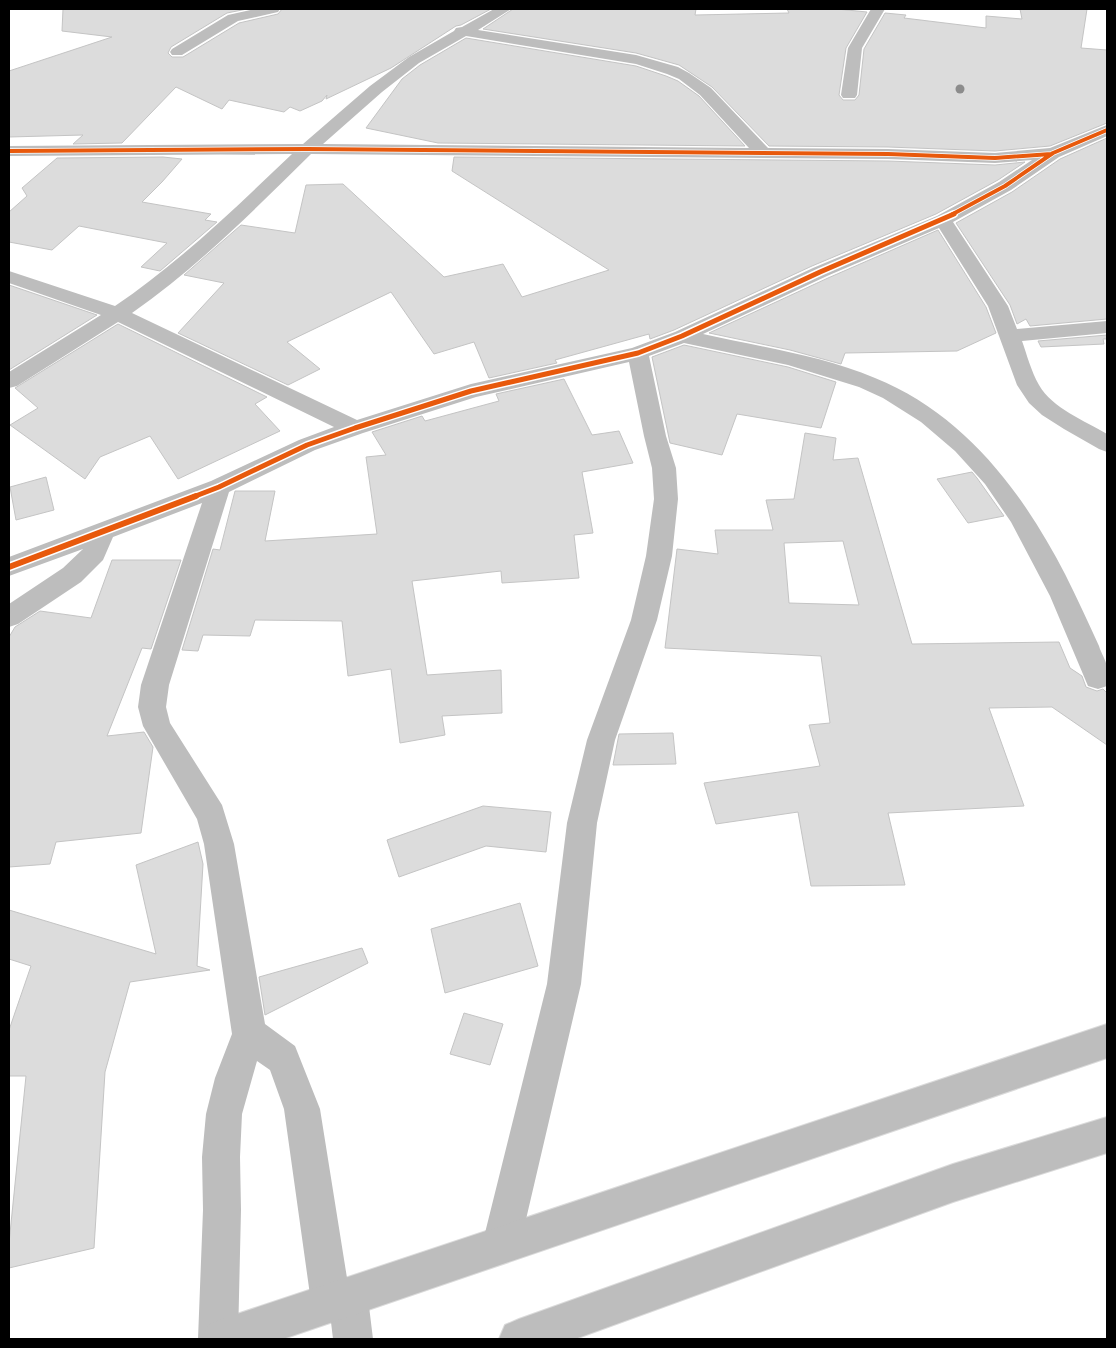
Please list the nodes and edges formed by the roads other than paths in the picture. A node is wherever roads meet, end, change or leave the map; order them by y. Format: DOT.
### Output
graph roads {
  1 [pos="273,9"];
  2 [pos="504,9"];
  3 [pos="878,9"];
  4 [pos="229,13"];
  5 [pos="461,32"];
  6 [pos="177,52"];
  7 [pos="849,95"];
  8 [pos="1107,130"];
  9 [pos="307,150"];
  10 [pos="9,151"];
  11 [pos="763,153"];
  12 [pos="1053,153"];
  13 [pos="943,220"];
  14 [pos="9,277"];
  15 [pos="117,314"];
  16 [pos="1107,327"];
  17 [pos="682,336"];
  18 [pos="1009,336"];
  19 [pos="638,353"];
  20 [pos="9,381"];
  21 [pos="354,428"];
  22 [pos="1107,444"];
  23 [pos="219,487"];
  24 [pos="103,531"];
  25 [pos="9,567"];
  26 [pos="9,617"];
  27 [pos="1098,678"];
  28 [pos="249,1034"];
  29 [pos="1107,1041"];
  30 [pos="1107,1135"];
  31 [pos="501,1245"];
  32 [pos="339,1300"];
  33 [pos="218,1339"];
  34 [pos="222,1339"];
  35 [pos="353,1339"];
  36 [pos="519,1339"];
  1 -- 4 [label="street"];
  2 -- 5 [label="street"];
  3 -- 7 [label="street"];
  4 -- 6 [label="street"];
  5 -- 9 [label="street"];
  5 -- 11 [label="street"];
  8 -- 12 [label="street"];
  9 -- 10 [label="street"];
  9 -- 11 [label="street"];
  9 -- 15 [label="street"];
  11 -- 12 [label="street"];
  12 -- 13 [label="street"];
  13 -- 17 [label="street"];
  13 -- 18 [label="street"];
  14 -- 15 [label="street"];
  15 -- 20 [label="street"];
  15 -- 21 [label="street"];
  16 -- 18 [label="street"];
  17 -- 19 [label="street"];
  17 -- 27 [label="street"];
  18 -- 22 [label="street"];
  19 -- 21 [label="street"];
  19 -- 31 [label="street"];
  21 -- 23 [label="street"];
  23 -- 24 [label="street"];
  23 -- 28 [label="street"];
  24 -- 25 [label="street"];
  24 -- 26 [label="street"];
  28 -- 32 [label="street"];
  28 -- 33 [label="street"];
  29 -- 31 [label="street"];
  30 -- 36 [label="street"];
  31 -- 32 [label="street"];
  32 -- 34 [label="street"];
  32 -- 35 [label="street"];
}
